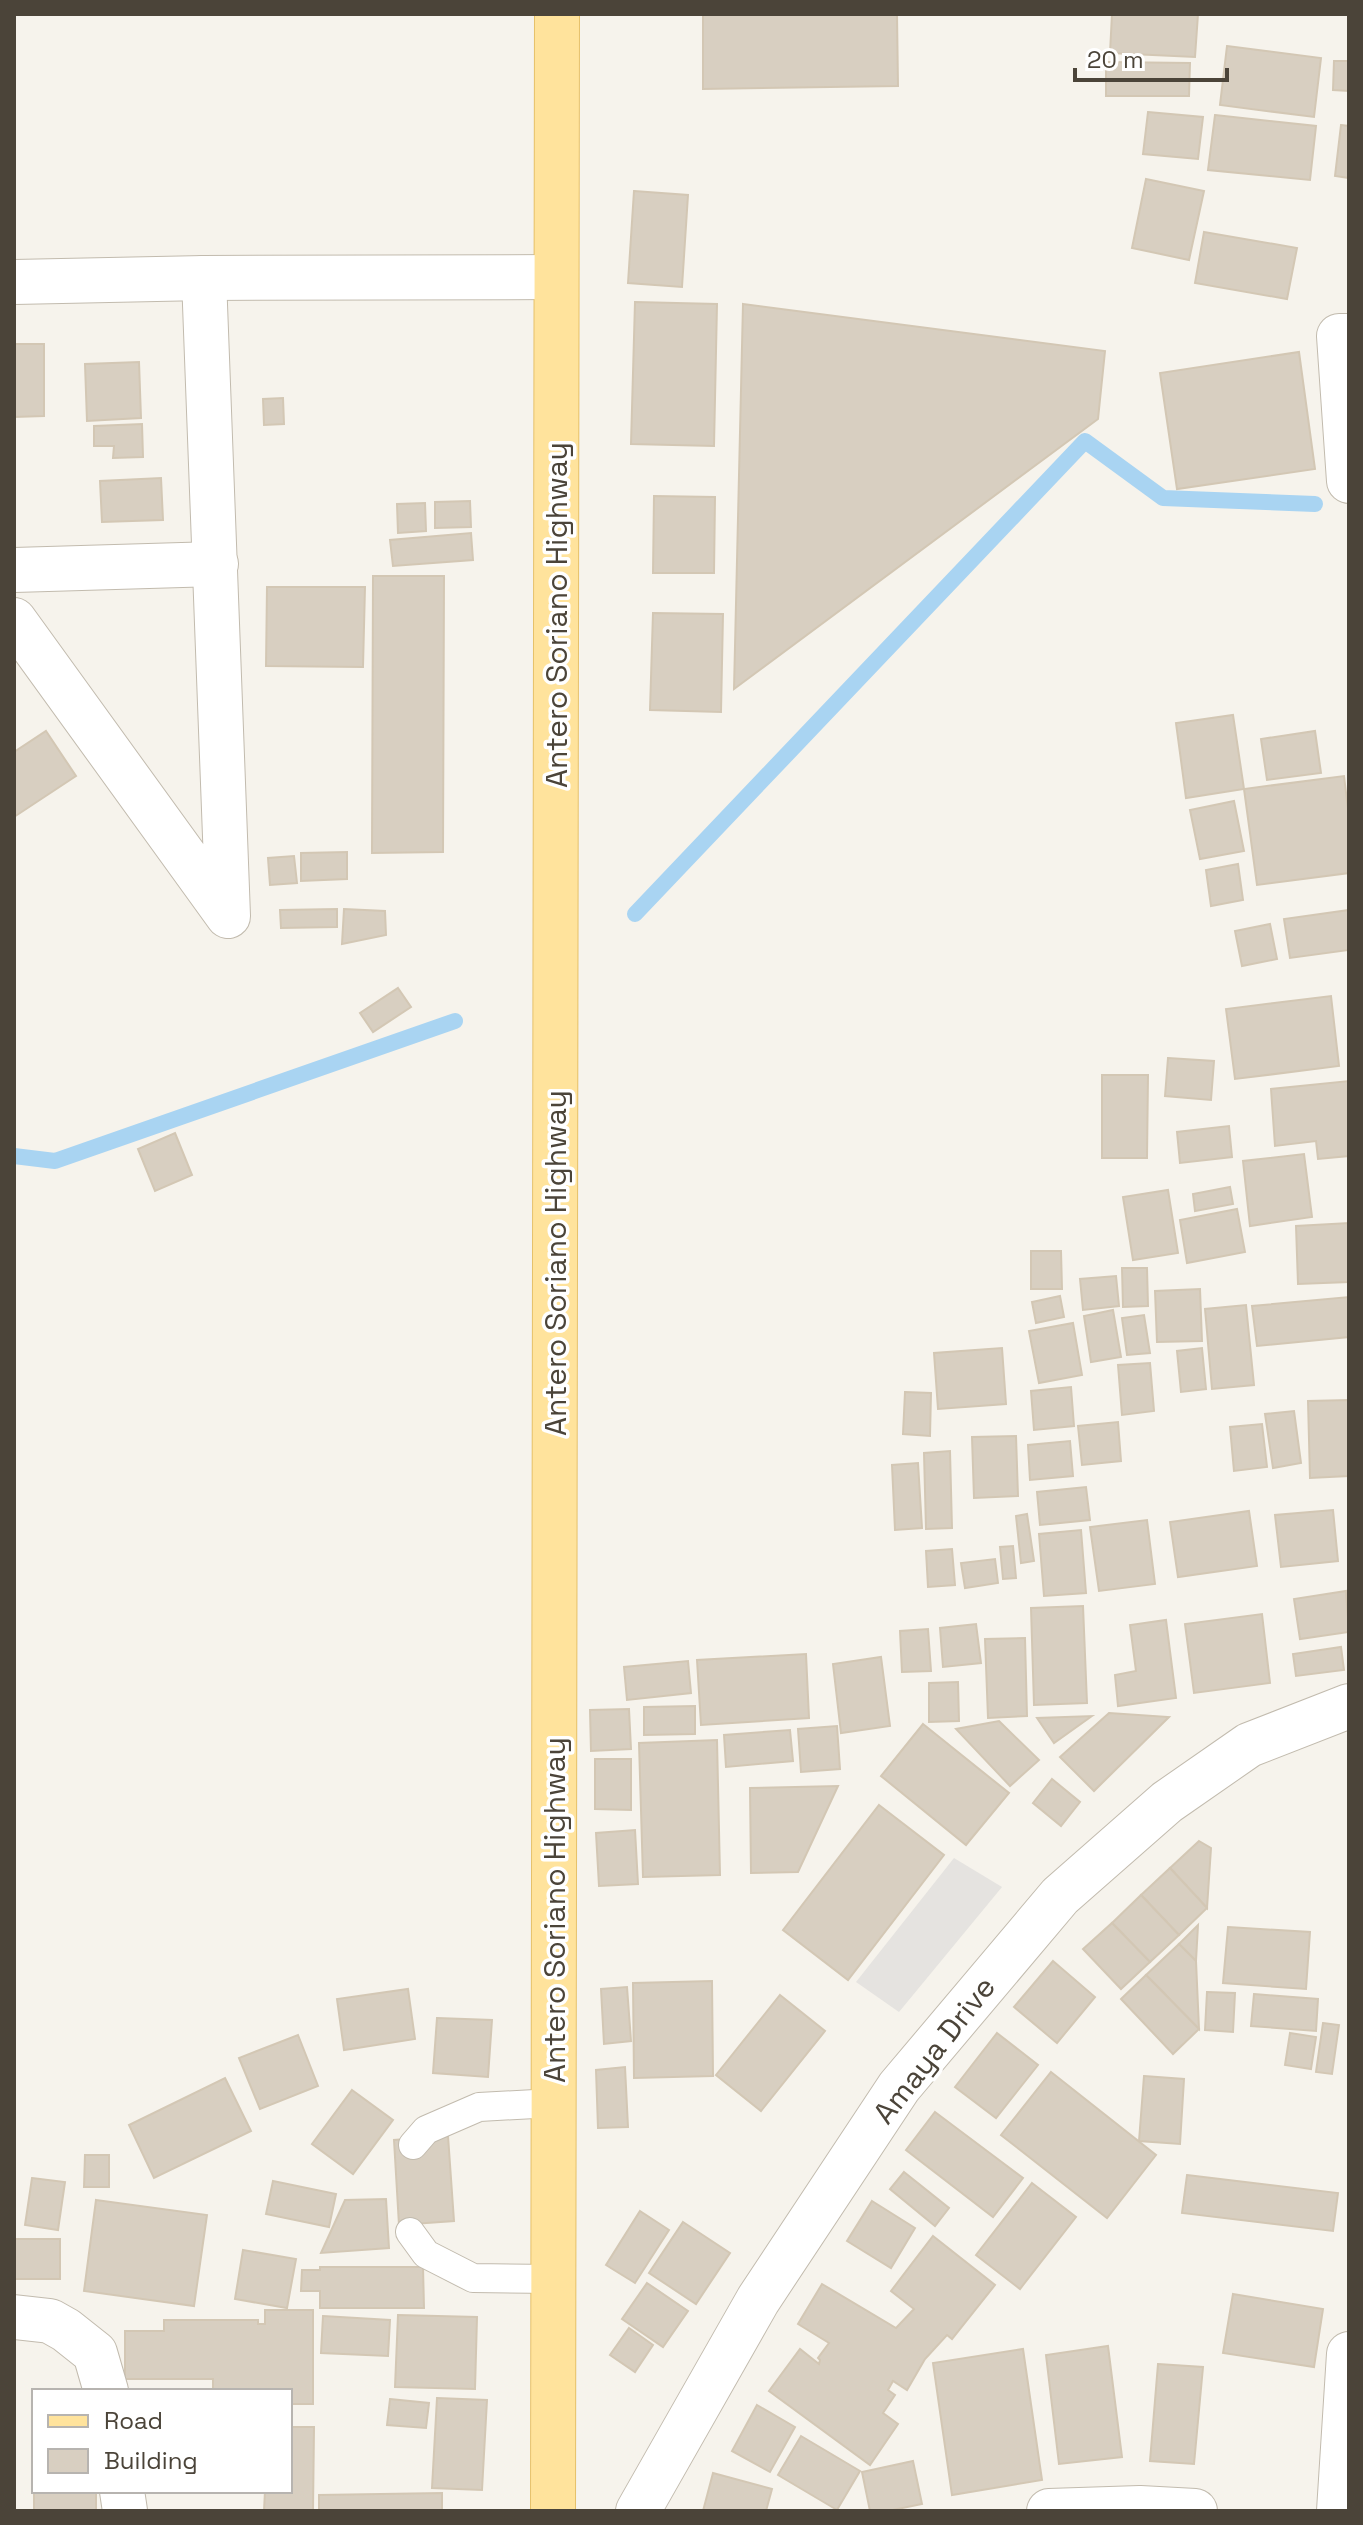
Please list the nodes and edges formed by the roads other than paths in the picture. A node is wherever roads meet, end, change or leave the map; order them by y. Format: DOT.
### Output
graph roads {
  1 [pos="557,14"];
  2 [pos="556,277"];
  3 [pos="204,278"];
  4 [pos="14,282"];
  5 [pos="1349,336"];
  6 [pos="1349,481"];
  7 [pos="216,564"];
  8 [pos="14,570"];
  9 [pos="14,620"];
  10 [pos="1349,1706"];
  11 [pos="553,2103"];
  12 [pos="413,2145"];
  13 [pos="410,2232"];
  14 [pos="553,2279"];
  15 [pos="14,2317"];
  16 [pos="1349,2354"];
  17 [pos="105,2389"];
  18 [pos="553,2511"];
  19 [pos="638,2511"];
  20 [pos="1049,2511"];
  21 [pos="1195,2511"];
  22 [pos="1339,2511"];
  1 -- 2 [label="main road, Antero Soriano Highway"];
  2 -- 3 [label="street"];
  2 -- 11 [label="main road, Antero Soriano Highway"];
  3 -- 4 [label="street"];
  3 -- 7 [label="street"];
  5 -- 6 [label="street"];
  7 -- 8 [label="street"];
  7 -- 9 [label="street"];
  10 -- 19 [label="street, Amaya Drive"];
  11 -- 12 [label="lane"];
  11 -- 14 [label="main road, Antero Soriano Highway"];
  13 -- 14 [label="lane"];
  14 -- 18 [label="main road, Antero Soriano Highway"];
  15 -- 17 [label="street"];
  16 -- 22 [label="street"];
  20 -- 21 [label="street"];
}
